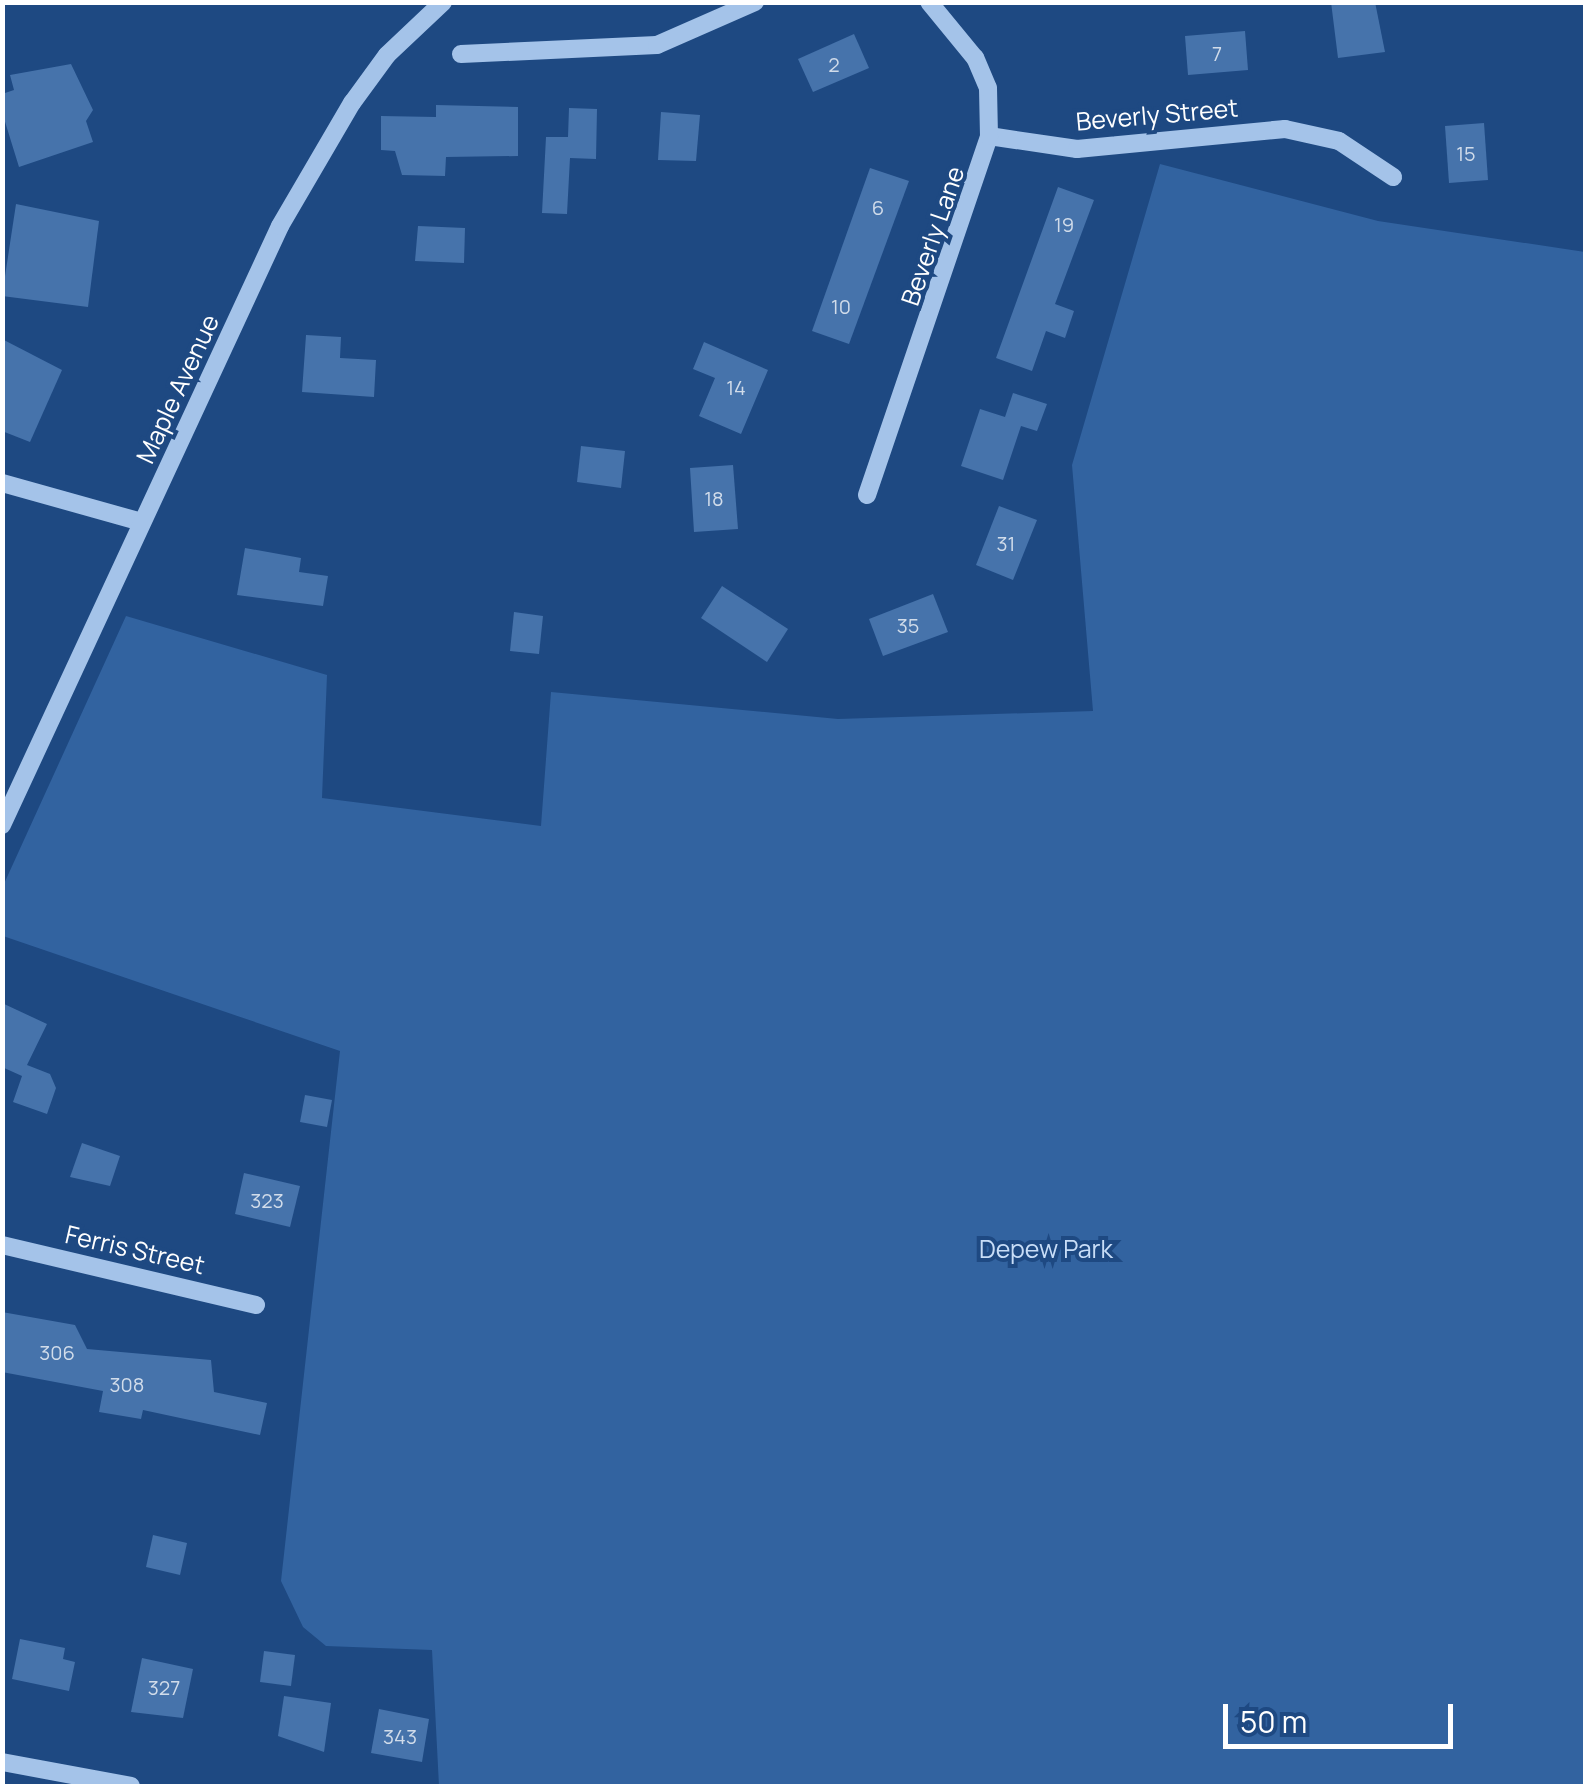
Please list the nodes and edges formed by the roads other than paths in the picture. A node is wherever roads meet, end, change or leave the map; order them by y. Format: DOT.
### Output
graph roads {
  1 [pos="443,2"];
  2 [pos="755,2"];
  3 [pos="928,2"];
  4 [pos="461,54"];
  5 [pos="989,136"];
  6 [pos="1393,177"];
  7 [pos="2,483"];
  8 [pos="866,495"];
  9 [pos="142,522"];
  10 [pos="2,825"];
  11 [pos="2,1245"];
  12 [pos="256,1305"];
  13 [pos="2,1762"];
  14 [pos="131,1786"];
  1 -- 9 [label="street, Maple Avenue"];
  2 -- 4 [label="street"];
  3 -- 5 [label="street, Beverly Lane"];
  5 -- 6 [label="street, Beverly Street"];
  5 -- 8 [label="street, Beverly Lane"];
  7 -- 9 [label="street"];
  9 -- 10 [label="street, Maple Avenue"];
  11 -- 12 [label="street, Ferris Street"];
  13 -- 14 [label="street"];
}
